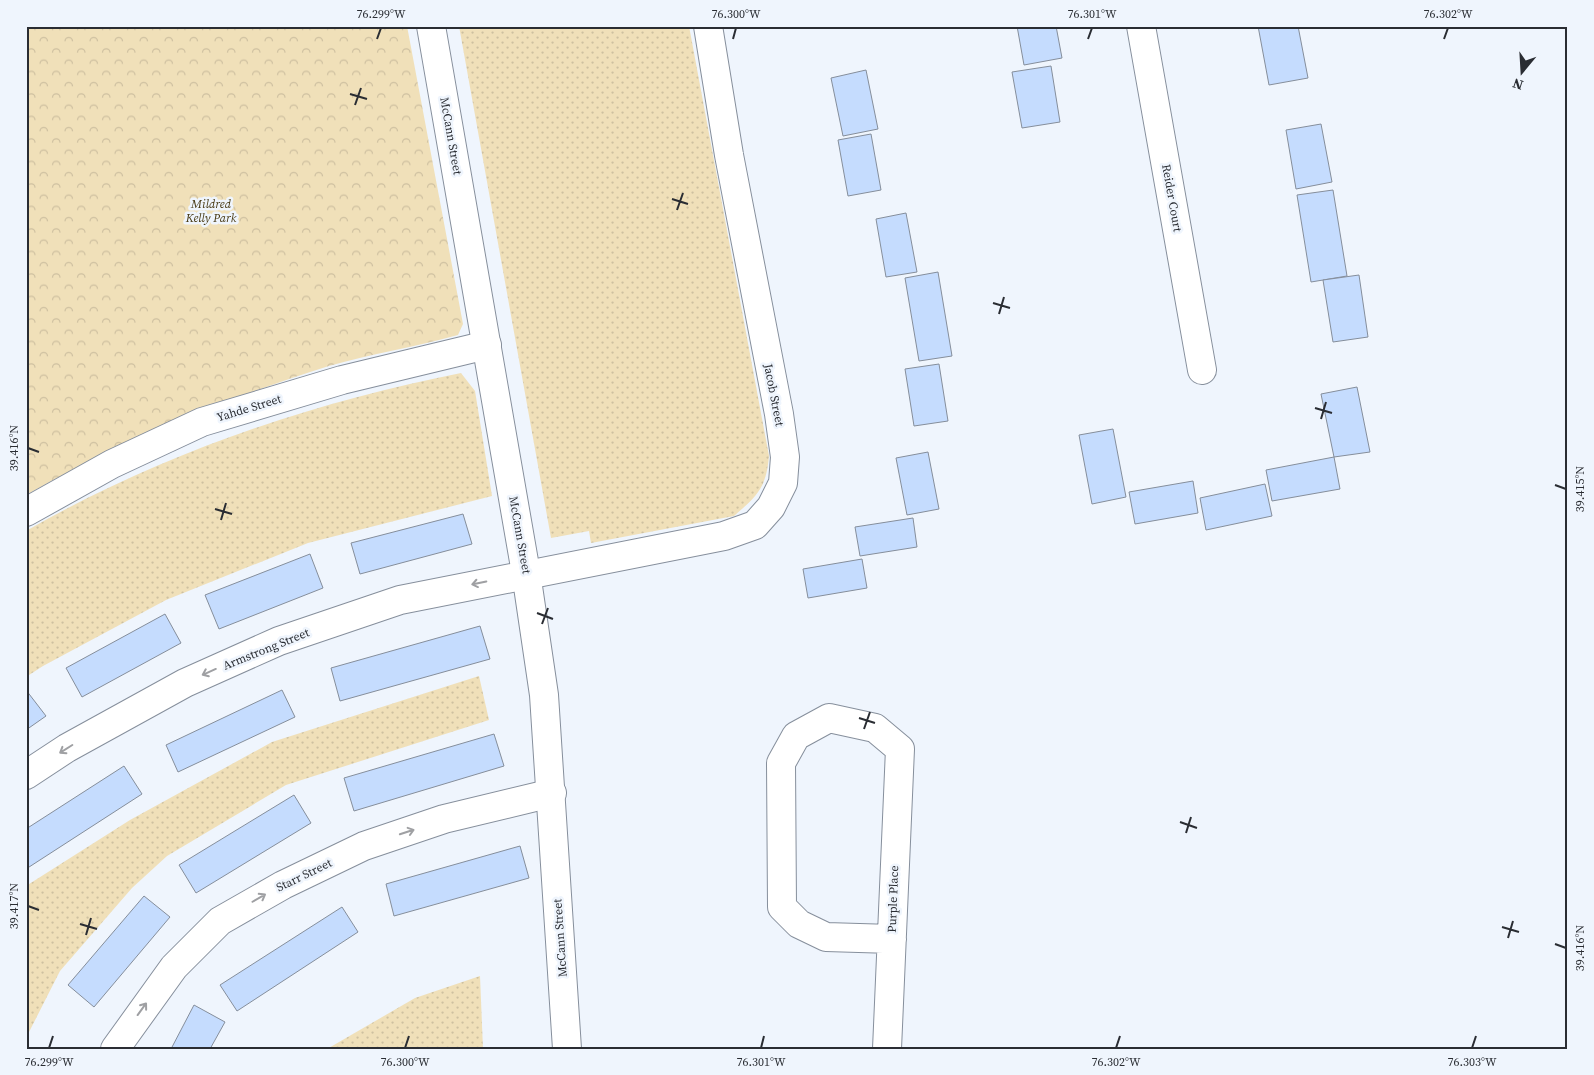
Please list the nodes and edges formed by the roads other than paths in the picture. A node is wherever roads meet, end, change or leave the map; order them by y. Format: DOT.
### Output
graph roads {
  1 [pos="431,26"];
  2 [pos="708,26"];
  3 [pos="1141,26"];
  4 [pos="488,345"];
  5 [pos="1202,370"];
  6 [pos="26,512"];
  7 [pos="526,573"];
  8 [pos="26,775"];
  9 [pos="552,793"];
  10 [pos="892,939"];
  11 [pos="115,1049"];
  12 [pos="567,1049"];
  13 [pos="887,1049"];
  1 -- 4 [label="street, McCann Street"];
  2 -- 7 [label="street, Jacob Street"];
  3 -- 5 [label="street, Reider Court"];
  4 -- 6 [label="street, Yahde Street"];
  4 -- 7 [label="street, McCann Street"];
  7 -- 8 [label="street, Armstrong Street, one-way"];
  7 -- 9 [label="street, McCann Street"];
  11 -- 9 [label="street, Starr Street, one-way"];
  9 -- 12 [label="street, McCann Street"];
  10 -- 10 [label="street, Purple Place"];
  10 -- 13 [label="street, Purple Place"];
}
